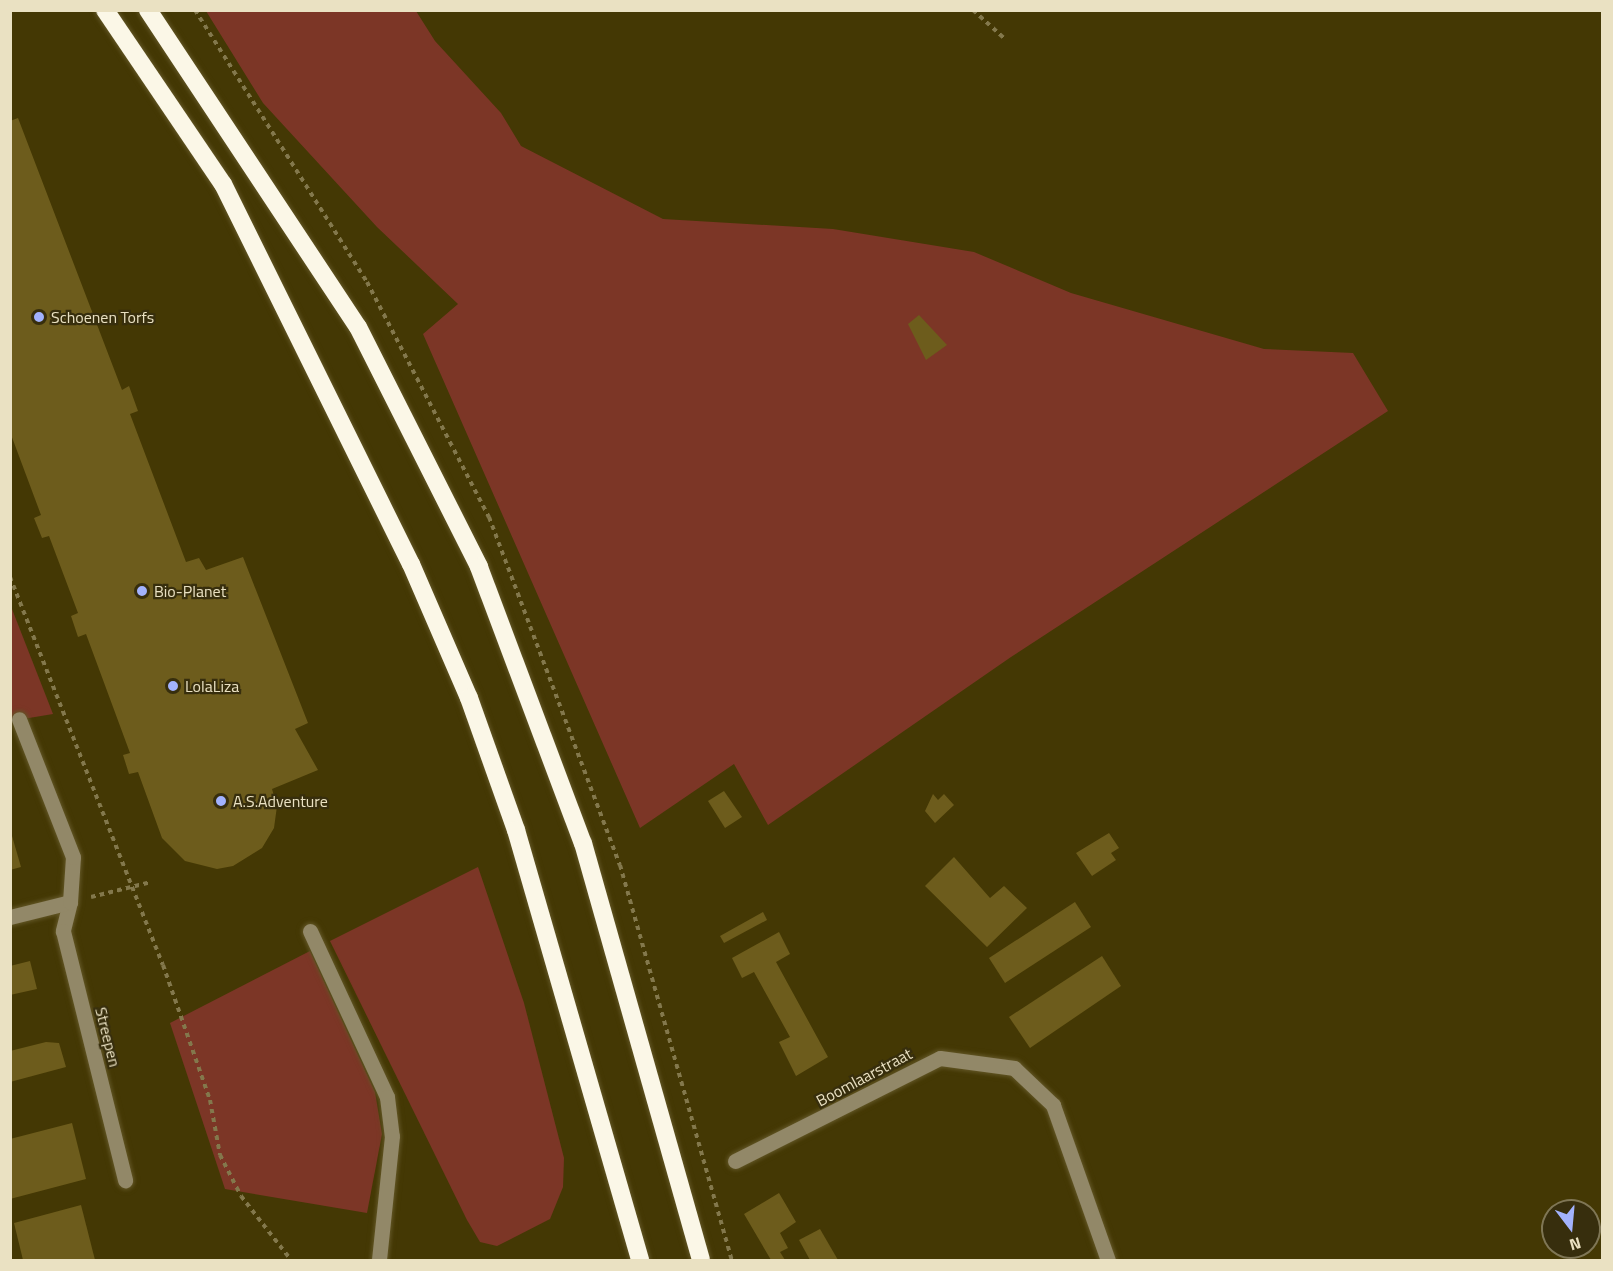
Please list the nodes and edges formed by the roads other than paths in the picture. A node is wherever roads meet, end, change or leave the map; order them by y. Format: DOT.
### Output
graph roads {
  1 [pos="105,10"];
  2 [pos="148,10"];
  3 [pos="20,719"];
  4 [pos="70,902"];
  5 [pos="10,917"];
  6 [pos="310,931"];
  7 [pos="735,1161"];
  8 [pos="125,1180"];
  9 [pos="380,1260"];
  10 [pos="640,1260"];
  11 [pos="701,1260"];
  12 [pos="1108,1260"];
  1 -- 10 [label="highway"];
  2 -- 11 [label="highway"];
  3 -- 4 [label="street, Streepen"];
  4 -- 5 [label="street"];
  4 -- 8 [label="street, Streepen"];
  6 -- 9 [label="street"];
  7 -- 12 [label="street, Boomlaarstraat"];
}
